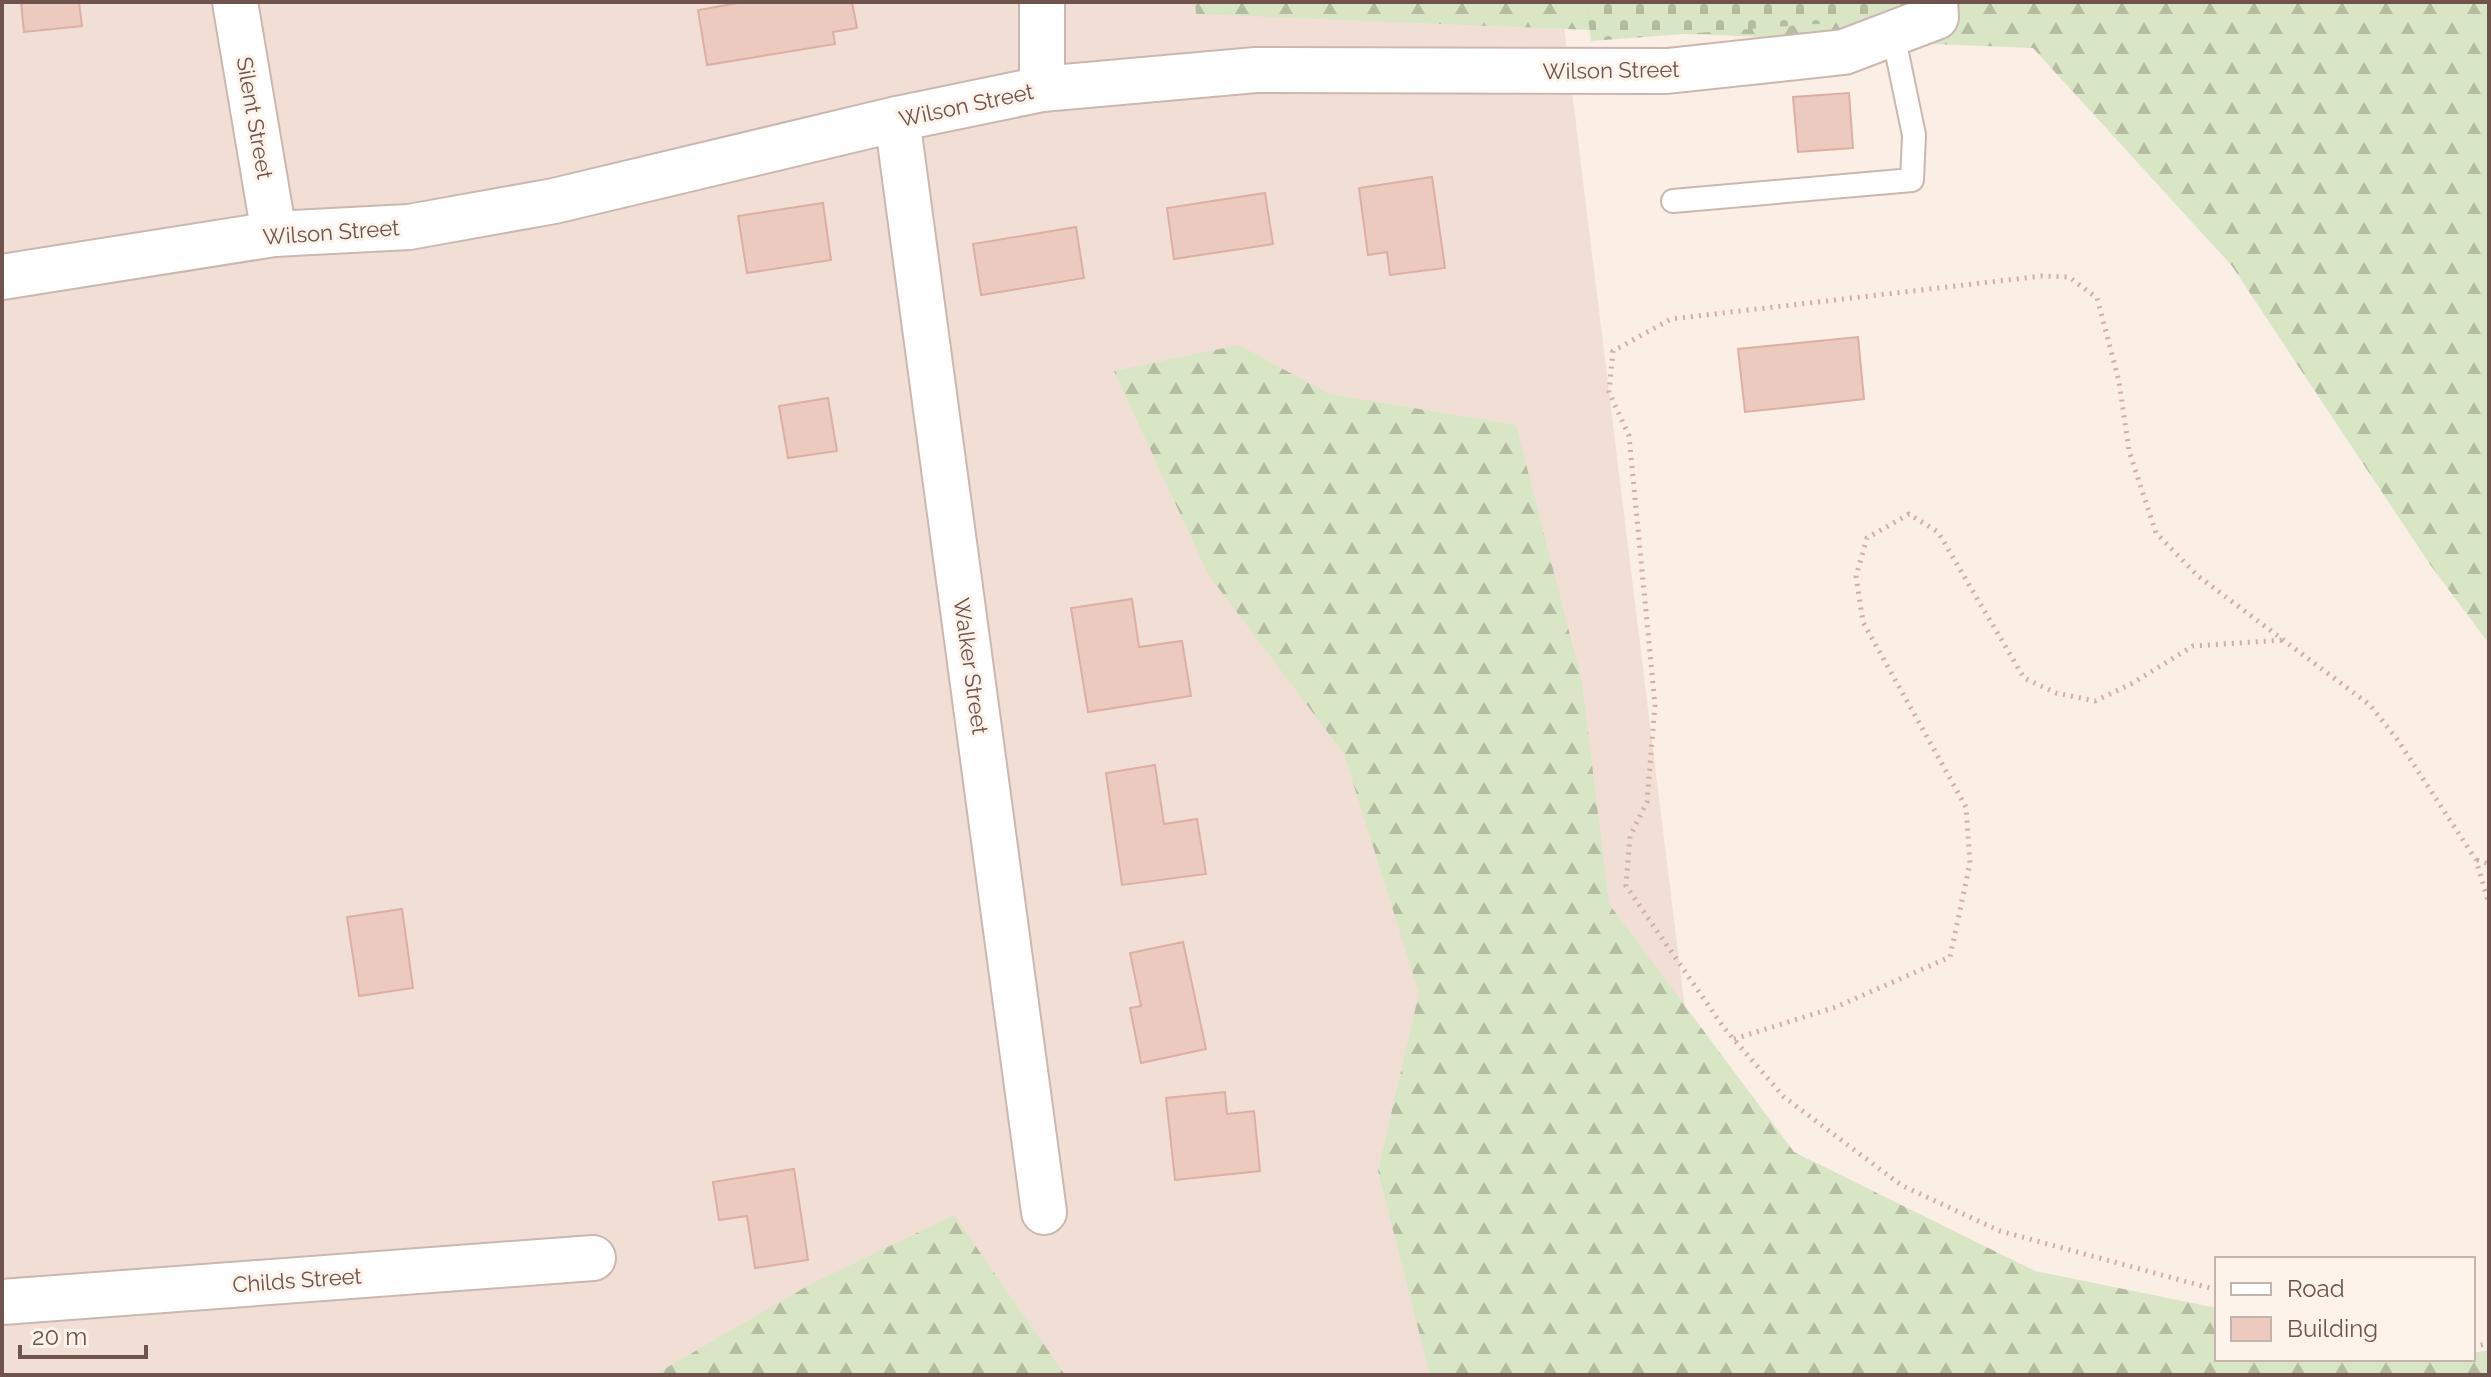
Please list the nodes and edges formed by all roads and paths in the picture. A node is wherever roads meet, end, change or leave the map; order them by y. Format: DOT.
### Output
graph roads {
  1 [pos="235,2"];
  2 [pos="1042,2"];
  3 [pos="1935,10"];
  4 [pos="1893,34"];
  5 [pos="1042,89"];
  6 [pos="897,119"];
  7 [pos="1673,201"];
  8 [pos="274,234"];
  9 [pos="2,277"];
  10 [pos="2284,640"];
  11 [pos="2476,860"];
  12 [pos="2489,864"];
  13 [pos="2489,904"];
  14 [pos="1734,1039"];
  15 [pos="1044,1212"];
  16 [pos="593,1258"];
  17 [pos="2215,1289"];
  18 [pos="2,1302"];
  1 -- 8 [label="street, Silent Street"];
  2 -- 5 [label="street"];
  3 -- 4 [label="street, Wilson Street"];
  4 -- 5 [label="street, Wilson Street"];
  4 -- 7 [label="lane"];
  5 -- 6 [label="street, Wilson Street"];
  6 -- 8 [label="street, Wilson Street"];
  6 -- 15 [label="street, Walker Street"];
  8 -- 9 [label="street, Wilson Street"];
  10 -- 11 [label="path"];
  10 -- 14 [label="path"];
  10 -- 14 [label="path"];
  11 -- 12 [label="path"];
  11 -- 13 [label="path"];
  14 -- 17 [label="path"];
  16 -- 18 [label="street, Childs Street"];
}
